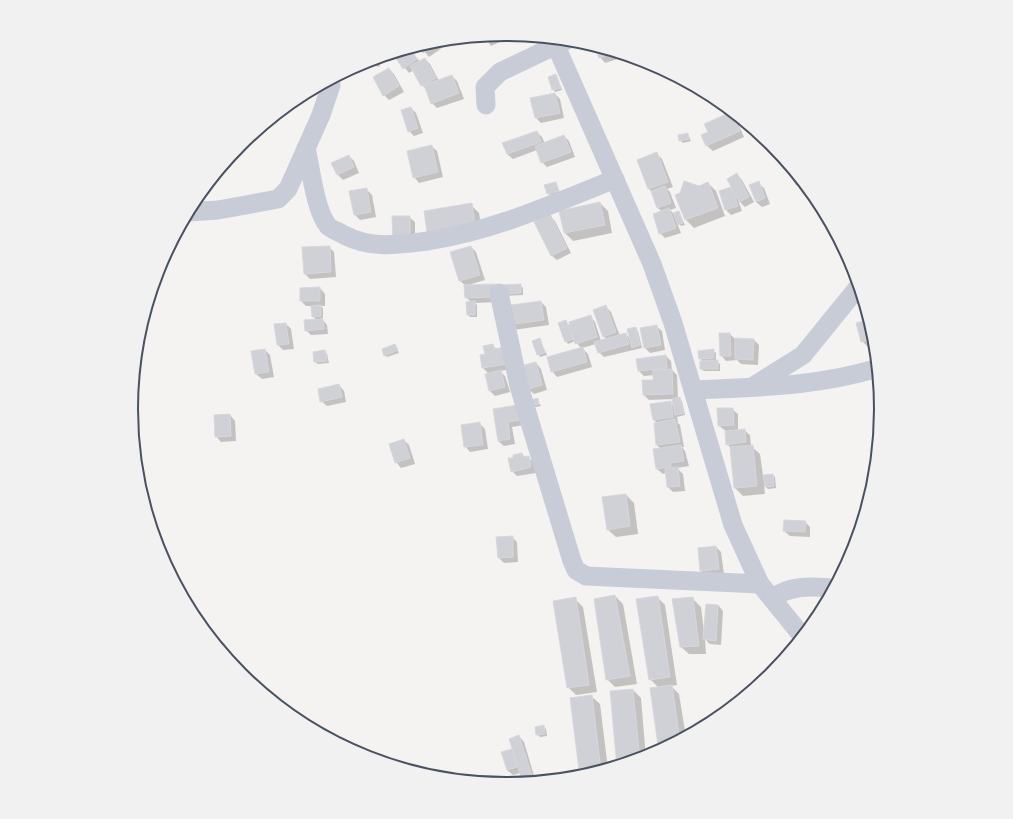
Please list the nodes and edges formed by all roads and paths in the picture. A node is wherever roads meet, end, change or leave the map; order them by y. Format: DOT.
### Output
graph roads {
  1 [pos="554,44"];
  2 [pos="561,45"];
  3 [pos="331,86"];
  4 [pos="486,106"];
  5 [pos="306,148"];
  6 [pos="615,179"];
  7 [pos="196,211"];
  8 [pos="855,291"];
  9 [pos="499,293"];
  10 [pos="873,370"];
  11 [pos="751,388"];
  12 [pos="694,390"];
  13 [pos="760,584"];
  14 [pos="829,588"];
  15 [pos="773,598"];
  16 [pos="800,633"];
  1 -- 4 [label="street"];
  2 -- 6 [label="street"];
  3 -- 5 [label="street"];
  5 -- 6 [label="street"];
  5 -- 7 [label="street"];
  6 -- 12 [label="street"];
  8 -- 11 [label="street"];
  9 -- 13 [label="street"];
  10 -- 11 [label="street"];
  11 -- 12 [label="street"];
  12 -- 13 [label="street"];
  13 -- 15 [label="street"];
  14 -- 15 [label="street"];
  15 -- 16 [label="street"];
}
